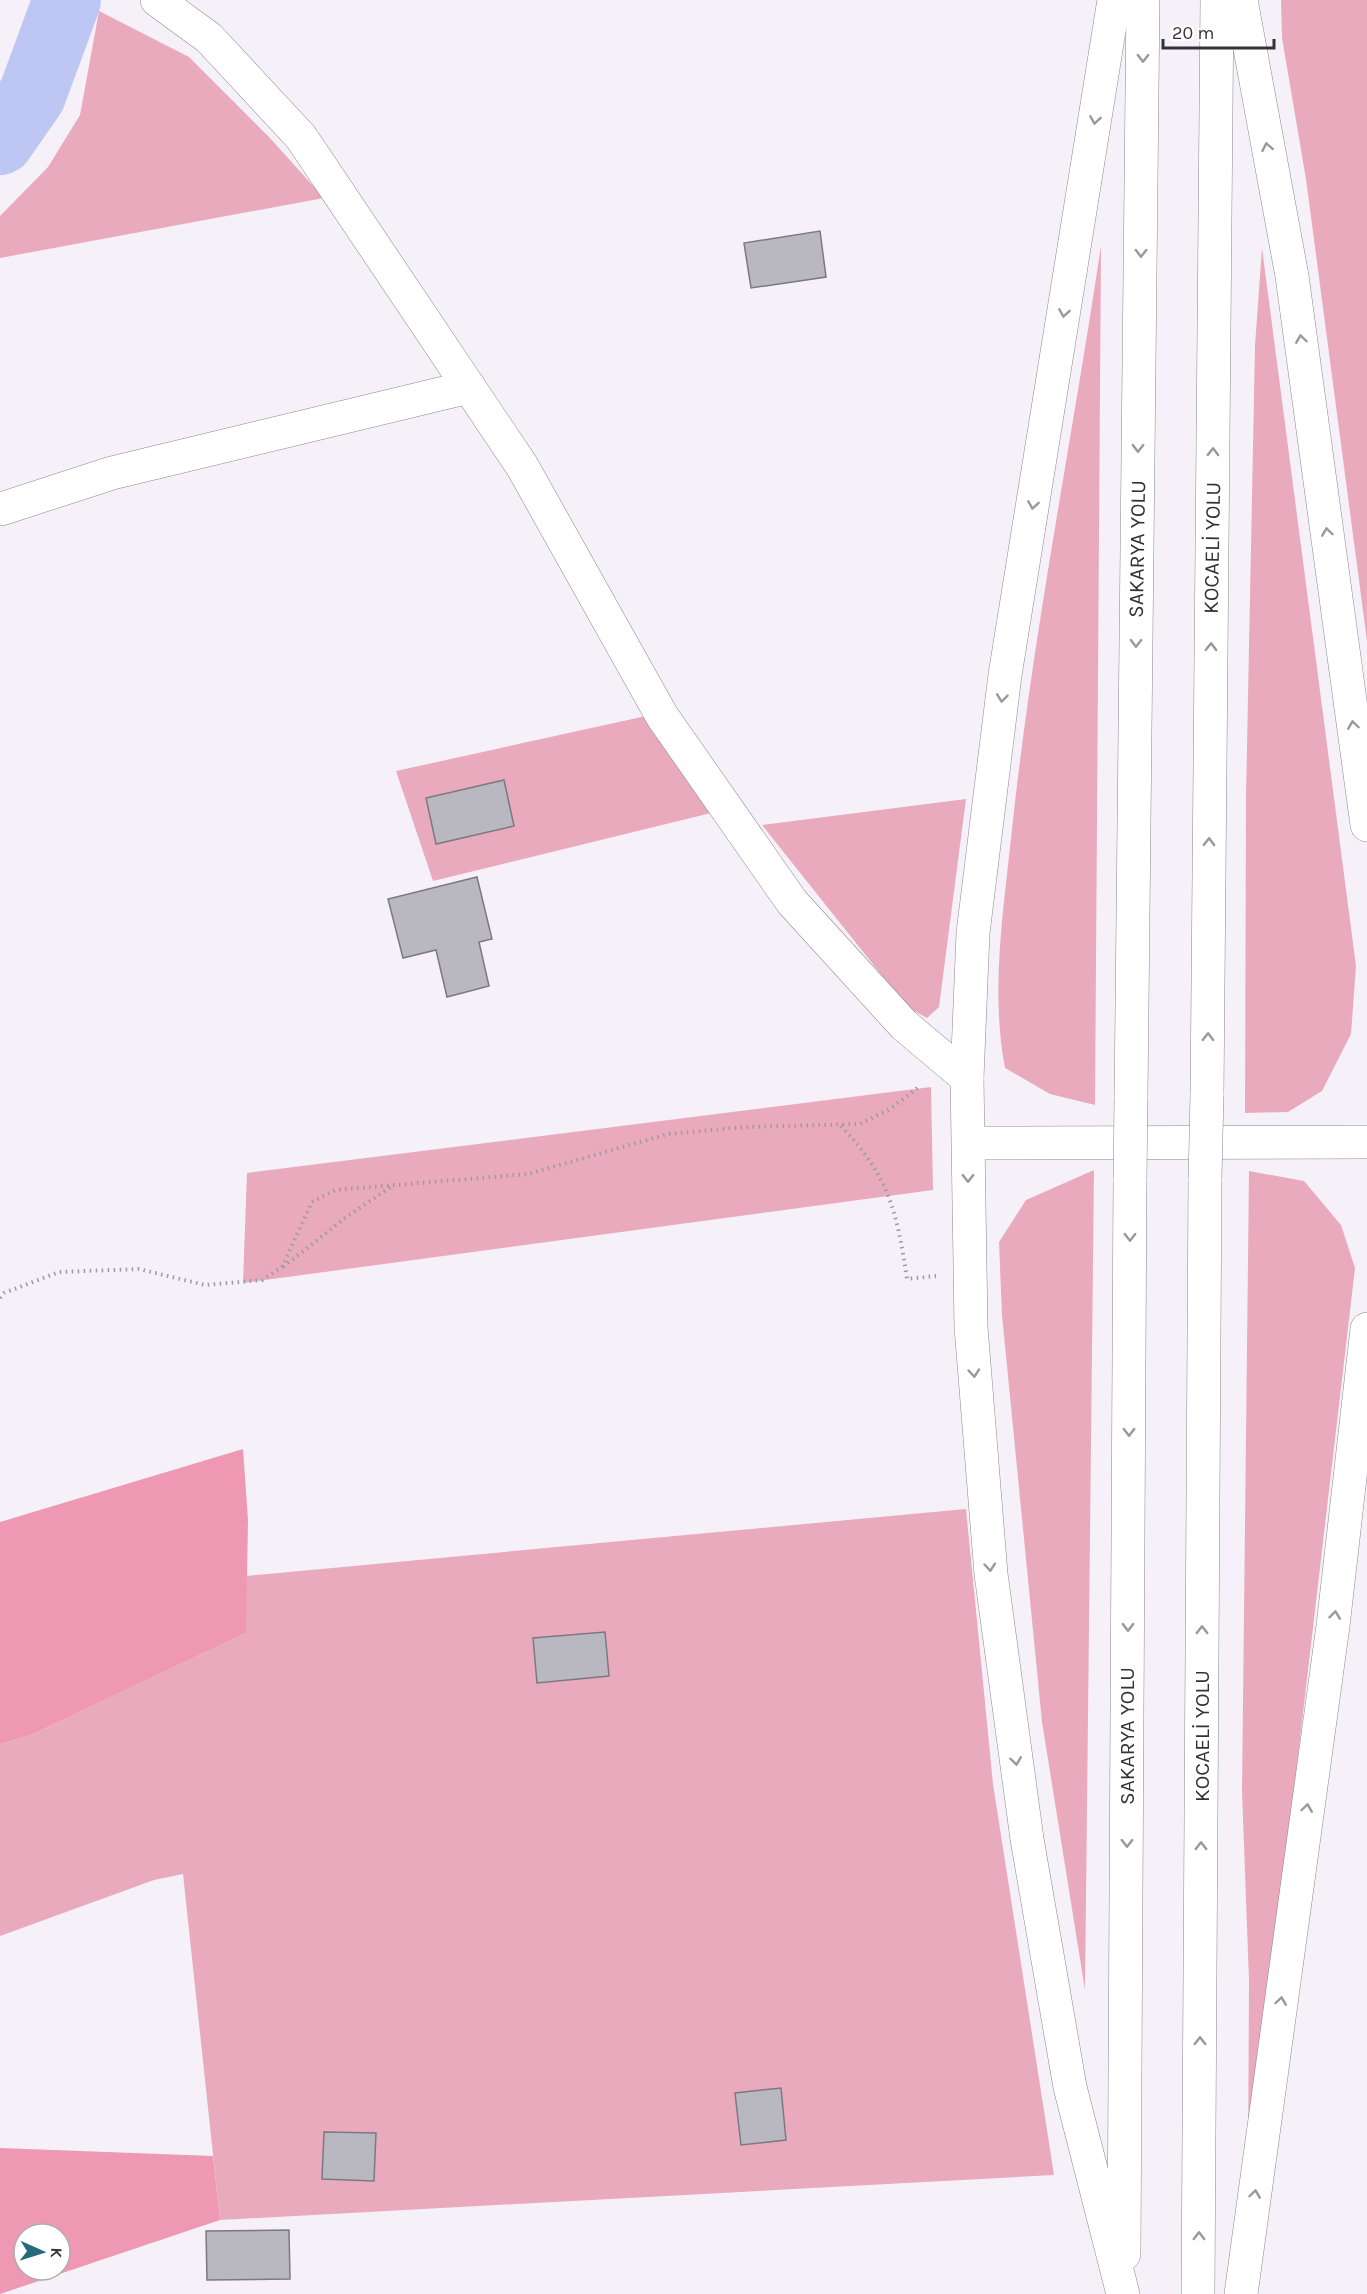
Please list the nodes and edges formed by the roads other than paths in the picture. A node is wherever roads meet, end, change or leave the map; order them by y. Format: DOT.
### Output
graph roads {
  1 [pos="157,0"];
  2 [pos="1114,0"];
  3 [pos="1143,0"];
  4 [pos="1217,0"];
  5 [pos="1241,0"];
  6 [pos="469,387"];
  7 [pos="0,512"];
  8 [pos="1367,825"];
  9 [pos="958,1070"];
  10 [pos="1367,1142"];
  11 [pos="969,1143"];
  12 [pos="1367,1329"];
  13 [pos="1123,2294"];
  14 [pos="1198,2294"];
  15 [pos="1241,2294"];
  1 -- 6 [label="main road"];
  2 -- 9 [label="main road, one-way"];
  3 -- 13 [label="main road, SAKARYA YOLU, one-way, bridge"];
  14 -- 4 [label="main road, KOCAELİ YOLU, one-way, bridge"];
  8 -- 5 [label="main road, one-way"];
  6 -- 7 [label="main road"];
  6 -- 9 [label="main road"];
  9 -- 11 [label="main road"];
  10 -- 11 [label="main road"];
  11 -- 13 [label="main road, one-way"];
  15 -- 12 [label="main road, one-way"];
}
